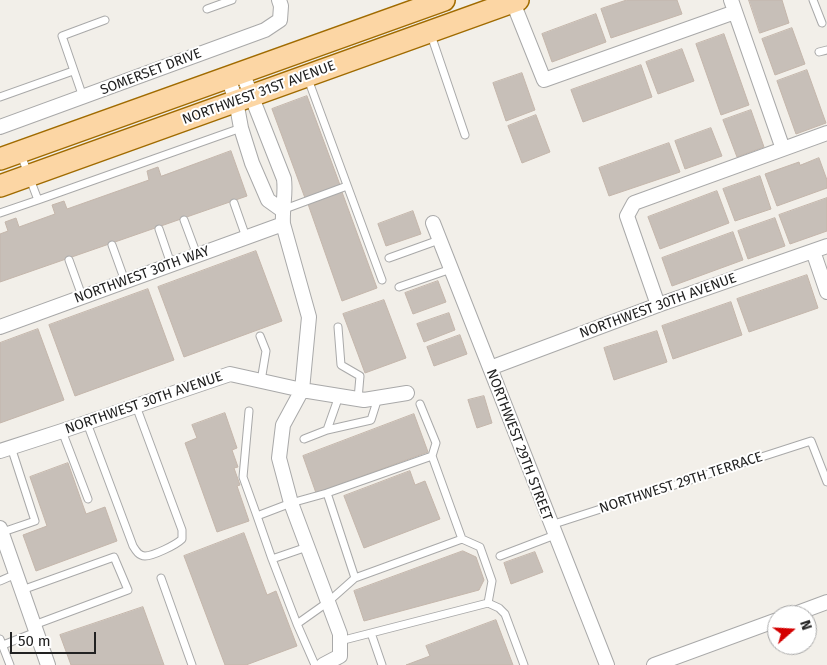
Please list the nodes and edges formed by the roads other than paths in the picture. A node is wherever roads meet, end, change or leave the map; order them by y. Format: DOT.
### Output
graph roads {
  1 [pos="232,0"];
  2 [pos="279,0"];
  3 [pos="444,0"];
  4 [pos="813,0"];
  5 [pos="514,1"];
  6 [pos="733,6"];
  7 [pos="207,9"];
  8 [pos="105,20"];
  9 [pos="825,22"];
  10 [pos="430,32"];
  11 [pos="827,50"];
  12 [pos="819,52"];
  13 [pos="73,71"];
  14 [pos="235,74"];
  15 [pos="307,76"];
  16 [pos="82,97"];
  17 [pos="0,98"];
  18 [pos="243,98"];
  19 [pos="0,127"];
  20 [pos="240,128"];
  21 [pos="827,133"];
  22 [pos="465,135"];
  23 [pos="783,149"];
  24 [pos="20,152"];
  25 [pos="0,159"];
  26 [pos="28,175"];
  27 [pos="0,186"];
  28 [pos="347,186"];
  29 [pos="38,200"];
  30 [pos="234,203"];
  31 [pos="0,213"];
  32 [pos="283,217"];
  33 [pos="184,220"];
  34 [pos="433,224"];
  35 [pos="159,229"];
  36 [pos="246,237"];
  37 [pos="440,240"];
  38 [pos="112,245"];
  39 [pos="827,246"];
  40 [pos="813,251"];
  41 [pos="197,255"];
  42 [pos="389,258"];
  43 [pos="69,260"];
  44 [pos="171,264"];
  45 [pos="451,269"];
  46 [pos="382,280"];
  47 [pos="125,281"];
  48 [pos="399,287"];
  49 [pos="827,292"];
  50 [pos="82,296"];
  51 [pos="658,305"];
  52 [pos="0,327"];
  53 [pos="338,327"];
  54 [pos="260,336"];
  55 [pos="490,368"];
  56 [pos="262,381"];
  57 [pos="302,390"];
  58 [pos="408,393"];
  59 [pos="339,396"];
  60 [pos="378,398"];
  61 [pos="358,399"];
  62 [pos="420,404"];
  63 [pos="136,406"];
  64 [pos="249,411"];
  65 [pos="87,423"];
  66 [pos="328,430"];
  67 [pos="62,431"];
  68 [pos="304,439"];
  69 [pos="5,449"];
  70 [pos="432,456"];
  71 [pos="827,482"];
  72 [pos="327,493"];
  73 [pos="88,499"];
  74 [pos="291,503"];
  75 [pos="257,516"];
  76 [pos="553,530"];
  77 [pos="1,532"];
  78 [pos="462,539"];
  79 [pos="307,547"];
  80 [pos="500,556"];
  81 [pos="272,560"];
  82 [pos="16,574"];
  83 [pos="160,578"];
  84 [pos="355,578"];
  85 [pos="0,581"];
  86 [pos="22,590"];
  87 [pos="328,602"];
  88 [pos="488,603"];
  89 [pos="297,624"];
  90 [pos="767,624"];
  91 [pos="35,629"];
  92 [pos="371,633"];
  93 [pos="340,638"];
  94 [pos="1,642"];
  95 [pos="10,665"];
  96 [pos="48,665"];
  97 [pos="192,665"];
  98 [pos="315,665"];
  99 [pos="323,665"];
  100 [pos="382,665"];
  101 [pos="524,665"];
  102 [pos="607,665"];
  103 [pos="654,665"];
  1 -- 7 [label="lane"];
  2 -- 16 [label="street, SOMERSET DRIVE"];
  3 -- 14 [label="main road, NORTHWEST 31ST AVENUE"];
  4 -- 9 [label="lane"];
  5 -- 6 [label="street"];
  5 -- 10 [label="main road, NORTHWEST 31ST AVENUE"];
  6 -- 23 [label="street"];
  8 -- 13 [label="lane"];
  10 -- 15 [label="main road, NORTHWEST 31ST AVENUE"];
  10 -- 22 [label="lane"];
  11 -- 12 [label="lane"];
  13 -- 16 [label="lane"];
  13 -- 17 [label="lane"];
  14 -- 18 [label="street"];
  14 -- 24 [label="main road, NORTHWEST 31ST AVENUE"];
  15 -- 18 [label="main road, NORTHWEST 31ST AVENUE"];
  15 -- 28 [label="lane"];
  16 -- 19 [label="street, SOMERSET DRIVE"];
  18 -- 20 [label="street"];
  18 -- 26 [label="main road, NORTHWEST 31ST AVENUE"];
  18 -- 32 [label="street"];
  20 -- 29 [label="lane"];
  20 -- 32 [label="street"];
  21 -- 23 [label="street"];
  23 -- 51 [label="street"];
  24 -- 25 [label="main road, NORTHWEST 31ST AVENUE"];
  24 -- 26 [label="lane"];
  26 -- 27 [label="main road, NORTHWEST 31ST AVENUE"];
  26 -- 29 [label="lane"];
  28 -- 32 [label="lane"];
  28 -- 46 [label="lane"];
  29 -- 31 [label="lane"];
  30 -- 36 [label="lane"];
  32 -- 36 [label="street, NORTHWEST 30TH WAY"];
  32 -- 57 [label="street"];
  33 -- 41 [label="lane"];
  34 -- 37 [label="street, NORTHWEST 29TH STREET"];
  35 -- 44 [label="lane"];
  36 -- 41 [label="street, NORTHWEST 30TH WAY"];
  37 -- 42 [label="lane"];
  37 -- 45 [label="street, NORTHWEST 29TH STREET"];
  38 -- 47 [label="lane"];
  39 -- 40 [label="street, NORTHWEST 30TH AVENUE"];
  40 -- 49 [label="street"];
  40 -- 51 [label="street, NORTHWEST 30TH AVENUE"];
  41 -- 44 [label="street, NORTHWEST 30TH WAY"];
  43 -- 50 [label="lane"];
  44 -- 47 [label="street, NORTHWEST 30TH WAY"];
  45 -- 48 [label="lane"];
  45 -- 55 [label="street, NORTHWEST 29TH STREET"];
  47 -- 50 [label="street, NORTHWEST 30TH WAY"];
  50 -- 52 [label="street, NORTHWEST 30TH WAY"];
  51 -- 55 [label="street, NORTHWEST 30TH AVENUE"];
  53 -- 61 [label="lane"];
  54 -- 56 [label="lane"];
  55 -- 76 [label="street, NORTHWEST 29TH STREET"];
  56 -- 57 [label="street, NORTHWEST 30TH AVENUE"];
  56 -- 63 [label="street, NORTHWEST 30TH AVENUE"];
  57 -- 59 [label="street, NORTHWEST 30TH AVENUE"];
  57 -- 74 [label="street"];
  58 -- 60 [label="street, NORTHWEST 30TH AVENUE"];
  59 -- 61 [label="street, NORTHWEST 30TH AVENUE"];
  59 -- 66 [label="lane"];
  60 -- 61 [label="street, NORTHWEST 30TH AVENUE"];
  60 -- 66 [label="lane"];
  62 -- 70 [label="lane"];
  63 -- 65 [label="street, NORTHWEST 30TH AVENUE"];
  63 -- 65 [label="lane"];
  64 -- 75 [label="lane"];
  65 -- 67 [label="street, NORTHWEST 30TH AVENUE"];
  66 -- 68 [label="lane"];
  67 -- 69 [label="street, NORTHWEST 30TH AVENUE"];
  67 -- 73 [label="lane"];
  69 -- 77 [label="lane"];
  70 -- 72 [label="lane"];
  70 -- 78 [label="lane"];
  71 -- 76 [label="lane, NORTHWEST 29TH TERRACE"];
  72 -- 74 [label="lane"];
  72 -- 84 [label="lane"];
  74 -- 75 [label="lane"];
  74 -- 79 [label="street"];
  75 -- 81 [label="lane"];
  76 -- 80 [label="lane, NORTHWEST 29TH TERRACE"];
  76 -- 102 [label="street, NORTHWEST 29TH STREET"];
  77 -- 82 [label="street"];
  78 -- 84 [label="lane"];
  78 -- 88 [label="lane"];
  79 -- 81 [label="lane"];
  79 -- 87 [label="street"];
  81 -- 89 [label="lane"];
  82 -- 85 [label="lane"];
  82 -- 86 [label="street"];
  83 -- 97 [label="lane"];
  84 -- 87 [label="lane"];
  86 -- 91 [label="street"];
  86 -- 91 [label="lane"];
  87 -- 89 [label="lane"];
  87 -- 93 [label="street"];
  88 -- 92 [label="lane"];
  88 -- 101 [label="lane"];
  89 -- 98 [label="lane"];
  90 -- 103 [label="street"];
  91 -- 94 [label="lane"];
  91 -- 96 [label="street"];
  92 -- 93 [label="lane"];
  92 -- 100 [label="lane"];
  93 -- 99 [label="street"];
  94 -- 95 [label="lane"];
}
